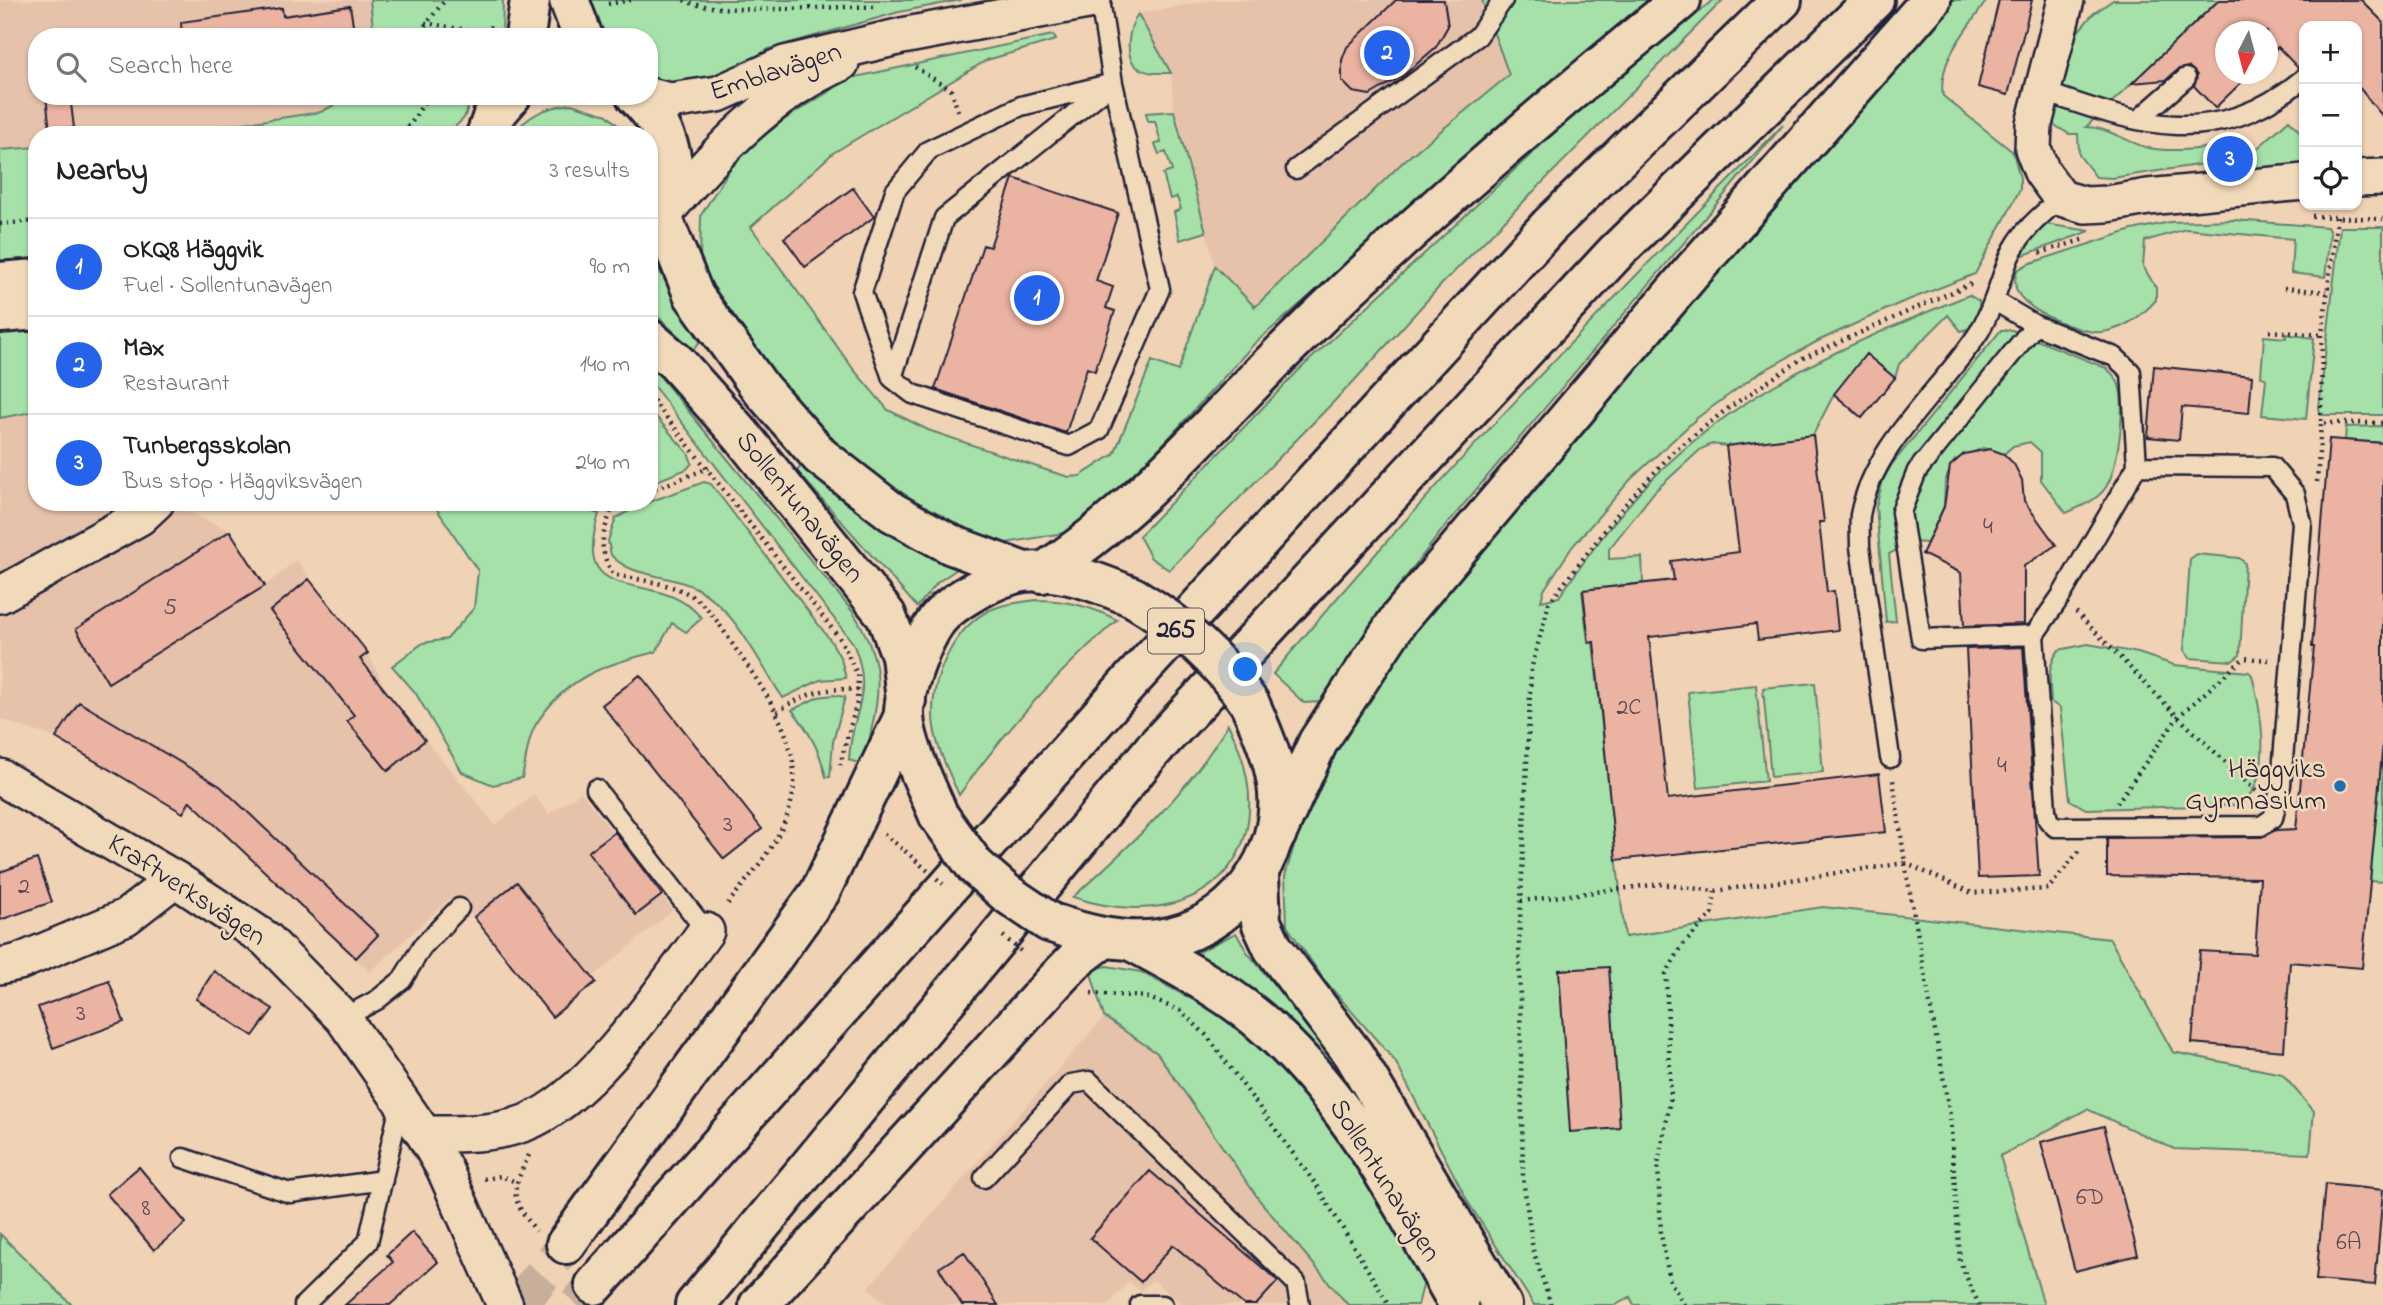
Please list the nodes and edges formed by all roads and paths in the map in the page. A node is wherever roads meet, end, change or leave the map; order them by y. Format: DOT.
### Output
graph roads {
  1 [pos="444,0"];
  2 [pos="530,0"];
  3 [pos="569,0"];
  4 [pos="1093,0"];
  5 [pos="1100,0"];
  6 [pos="1503,0"];
  7 [pos="1681,0"];
  8 [pos="1782,0"];
  9 [pos="1874,0"];
  10 [pos="1931,0"];
  11 [pos="2066,0"];
  12 [pos="425,23"];
  13 [pos="422,28"];
  14 [pos="455,28"];
  15 [pos="511,28"];
  16 [pos="580,28"];
  17 [pos="902,36"];
  18 [pos="2186,78"];
  19 [pos="2299,82"];
  20 [pos="1113,83"];
  21 [pos="2042,92"];
  22 [pos="658,98"];
  23 [pos="422,105"];
  24 [pos="646,105"];
  25 [pos="2138,120"];
  26 [pos="409,126"];
  27 [pos="1296,169"];
  28 [pos="2383,177"];
  29 [pos="2362,178"];
  30 [pos="2299,182"];
  31 [pos="2061,198"];
  32 [pos="2337,217"];
  33 [pos="28,221"];
  34 [pos="0,223"];
  35 [pos="660,224"];
  36 [pos="2093,237"];
  37 [pos="2007,265"];
  38 [pos="28,280"];
  39 [pos="0,282"];
  40 [pos="2284,288"];
  41 [pos="2327,292"];
  42 [pos="1995,301"];
  43 [pos="28,311"];
  44 [pos="0,313"];
  45 [pos="2035,325"];
  46 [pos="2269,331"];
  47 [pos="2322,335"];
  48 [pos="658,347"];
  49 [pos="892,378"];
  50 [pos="658,406"];
  51 [pos="2383,423"];
  52 [pos="2321,424"];
  53 [pos="2137,466"];
  54 [pos="709,468"];
  55 [pos="658,488"];
  56 [pos="2316,490"];
  57 [pos="146,511"];
  58 [pos="612,511"];
  59 [pos="1033,572"];
  60 [pos="0,595"];
  61 [pos="2061,596"];
  62 [pos="2034,635"];
  63 [pos="858,690"];
  64 [pos="905,708"];
  65 [pos="777,712"];
  66 [pos="1890,758"];
  67 [pos="0,777"];
  68 [pos="596,789"];
  69 [pos="2277,811"];
  70 [pos="858,813"];
  71 [pos="1276,835"];
  72 [pos="905,852"];
  73 [pos="1905,863"];
  74 [pos="1259,875"];
  75 [pos="175,879"];
  76 [pos="1715,891"];
  77 [pos="1521,901"];
  78 [pos="459,908"];
  79 [pos="706,932"];
  80 [pos="1118,939"];
  81 [pos="1023,953"];
  82 [pos="0,966"];
  83 [pos="1054,982"];
  84 [pos="344,1018"];
  85 [pos="401,1101"];
  86 [pos="551,1111"];
  87 [pos="425,1134"];
  88 [pos="183,1158"];
  89 [pos="984,1178"];
  90 [pos="383,1180"];
  91 [pos="552,1239"];
  92 [pos="595,1285"];
  93 [pos="1501,1304"];
  94 [pos="304,1305"];
  95 [pos="505,1305"];
  96 [pos="695,1305"];
  97 [pos="759,1305"];
  98 [pos="1140,1305"];
  99 [pos="1163,1305"];
  100 [pos="1300,1305"];
  101 [pos="1389,1305"];
  102 [pos="1459,1305"];
  103 [pos="1551,1305"];
  104 [pos="1684,1305"];
  105 [pos="1979,1305"];
  1 -- 12 [label="path"];
  2 -- 15 [label="main road"];
  3 -- 16 [label="main road"];
  4 -- 17 [label="street, Emblavägen"];
  5 -- 20 [label="lane"];
  6 -- 27 [label="lane"];
  7 -- 59 [label="main road"];
  8 -- 92 [label="main road, 265"];
  9 -- 96 [label="main road, 265"];
  10 -- 71 [label="main road"];
  11 -- 21 [label="street"];
  12 -- 13 [label="path"];
  12 -- 14 [label="path"];
  17 -- 22 [label="street, Emblavägen"];
  17 -- 35 [label="street, Emblavägen"];
  18 -- 25 [label="lane"];
  19 -- 25 [label="lane"];
  20 -- 49 [label="lane"];
  20 -- 49 [label="lane"];
  20 -- 49 [label="lane"];
  21 -- 25 [label="lane"];
  21 -- 31 [label="street"];
  23 -- 26 [label="path"];
  24 -- 35 [label="main road"];
  28 -- 29 [label="street"];
  30 -- 31 [label="street"];
  31 -- 37 [label="lane"];
  32 -- 41 [label="path"];
  33 -- 34 [label="path"];
  35 -- 59 [label="main road, Sollentunavägen"];
  36 -- 37 [label="path"];
  37 -- 42 [label="lane"];
  37 -- 77 [label="path"];
  38 -- 39 [label="main road"];
  40 -- 41 [label="path"];
  41 -- 47 [label="path"];
  42 -- 45 [label="lane"];
  42 -- 66 [label="lane"];
  43 -- 44 [label="main road"];
  45 -- 53 [label="lane"];
  45 -- 62 [label="lane"];
  46 -- 47 [label="path"];
  47 -- 52 [label="path"];
  48 -- 64 [label="main road, Sollentunavägen"];
  50 -- 54 [label="path"];
  51 -- 52 [label="path"];
  52 -- 56 [label="path"];
  53 -- 61 [label="lane"];
  53 -- 69 [label="lane"];
  54 -- 55 [label="path"];
  54 -- 63 [label="path"];
  57 -- 60 [label="street"];
  58 -- 65 [label="path"];
  59 -- 64 [label="main road"];
  59 -- 71 [label="main road, bridge"];
  61 -- 62 [label="lane"];
  61 -- 69 [label="path"];
  62 -- 69 [label="lane"];
  63 -- 65 [label="path"];
  63 -- 70 [label="path"];
  64 -- 70 [label="main road"];
  64 -- 80 [label="main road, Sollentunavägen, bridge"];
  65 -- 79 [label="path"];
  66 -- 73 [label="path"];
  67 -- 75 [label="street, Kraftverksvägen"];
  68 -- 79 [label="lane"];
  70 -- 72 [label="path"];
  70 -- 91 [label="main road"];
  71 -- 74 [label="main road"];
  73 -- 76 [label="path"];
  73 -- 105 [label="path"];
  74 -- 80 [label="main road"];
  74 -- 93 [label="main road, Sollentunavägen"];
  75 -- 82 [label="street"];
  75 -- 84 [label="street, Kraftverksvägen"];
  76 -- 77 [label="path"];
  76 -- 104 [label="path"];
  77 -- 103 [label="path"];
  78 -- 84 [label="lane"];
  79 -- 86 [label="street"];
  80 -- 83 [label="main road"];
  80 -- 102 [label="main road, Sollentunavägen"];
  81 -- 83 [label="path"];
  83 -- 97 [label="main road"];
  83 -- 101 [label="path"];
  84 -- 85 [label="street, Kraftverksvägen"];
  85 -- 87 [label="street, Kraftverksvägen"];
  85 -- 90 [label="lane"];
  86 -- 87 [label="street"];
  86 -- 91 [label="path"];
  87 -- 95 [label="street, Kraftverksvägen"];
  88 -- 90 [label="lane"];
  89 -- 100 [label="lane"];
  90 -- 94 [label="lane"];
  98 -- 99 [label="lane"];
}
